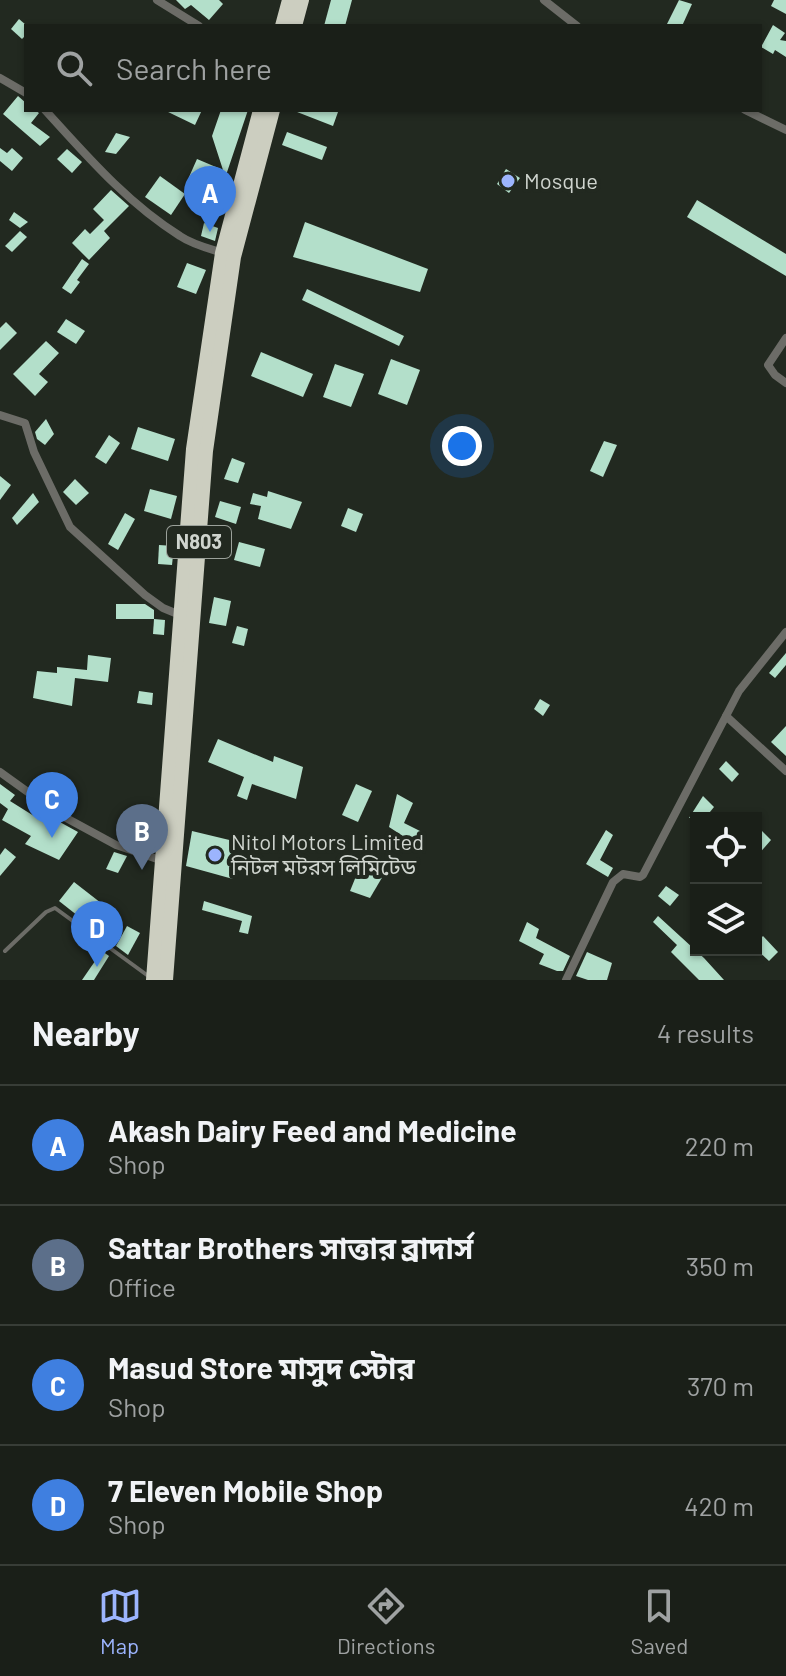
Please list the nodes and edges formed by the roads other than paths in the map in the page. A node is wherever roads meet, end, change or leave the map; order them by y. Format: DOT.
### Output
graph roads {
  1 [pos="157,0"];
  2 [pos="289,0"];
  3 [pos="302,0"];
  4 [pos="544,0"];
  5 [pos="196,24"];
  6 [pos="283,24"];
  7 [pos="296,24"];
  8 [pos="574,24"];
  9 [pos="0,78"];
  10 [pos="24,92"];
  11 [pos="47,112"];
  12 [pos="260,112"];
  13 [pos="272,112"];
  14 [pos="750,112"];
  15 [pos="786,130"];
  16 [pos="252,163"];
  17 [pos="228,255"];
  18 [pos="786,338"];
  19 [pos="786,383"];
  20 [pos="0,415"];
  21 [pos="200,450"];
  22 [pos="180,615"];
  23 [pos="786,632"];
  24 [pos="726,716"];
  25 [pos="179,722"];
  26 [pos="786,771"];
  27 [pos="0,772"];
  28 [pos="170,861"];
  29 [pos="5,951"];
  30 [pos="153,980"];
  31 [pos="166,980"];
  32 [pos="566,980"];
  1 -- 5 [label="street"];
  2 -- 6 [label="highway"];
  3 -- 7 [label="highway"];
  4 -- 8 [label="street"];
  9 -- 10 [label="street"];
  11 -- 17 [label="street"];
  12 -- 16 [label="highway, N803"];
  13 -- 16 [label="highway, N803"];
  14 -- 15 [label="street"];
  16 -- 17 [label="highway, N803"];
  17 -- 21 [label="highway, N803"];
  18 -- 19 [label="street"];
  20 -- 22 [label="street"];
  21 -- 22 [label="highway, N803"];
  21 -- 25 [label="highway, N803"];
  22 -- 25 [label="highway, N803"];
  23 -- 24 [label="street"];
  24 -- 26 [label="street"];
  24 -- 32 [label="street"];
  25 -- 28 [label="highway, N803"];
  27 -- 28 [label="street"];
  28 -- 30 [label="highway, N803"];
  28 -- 31 [label="highway, N803"];
  29 -- 30 [label="lane"];
}
